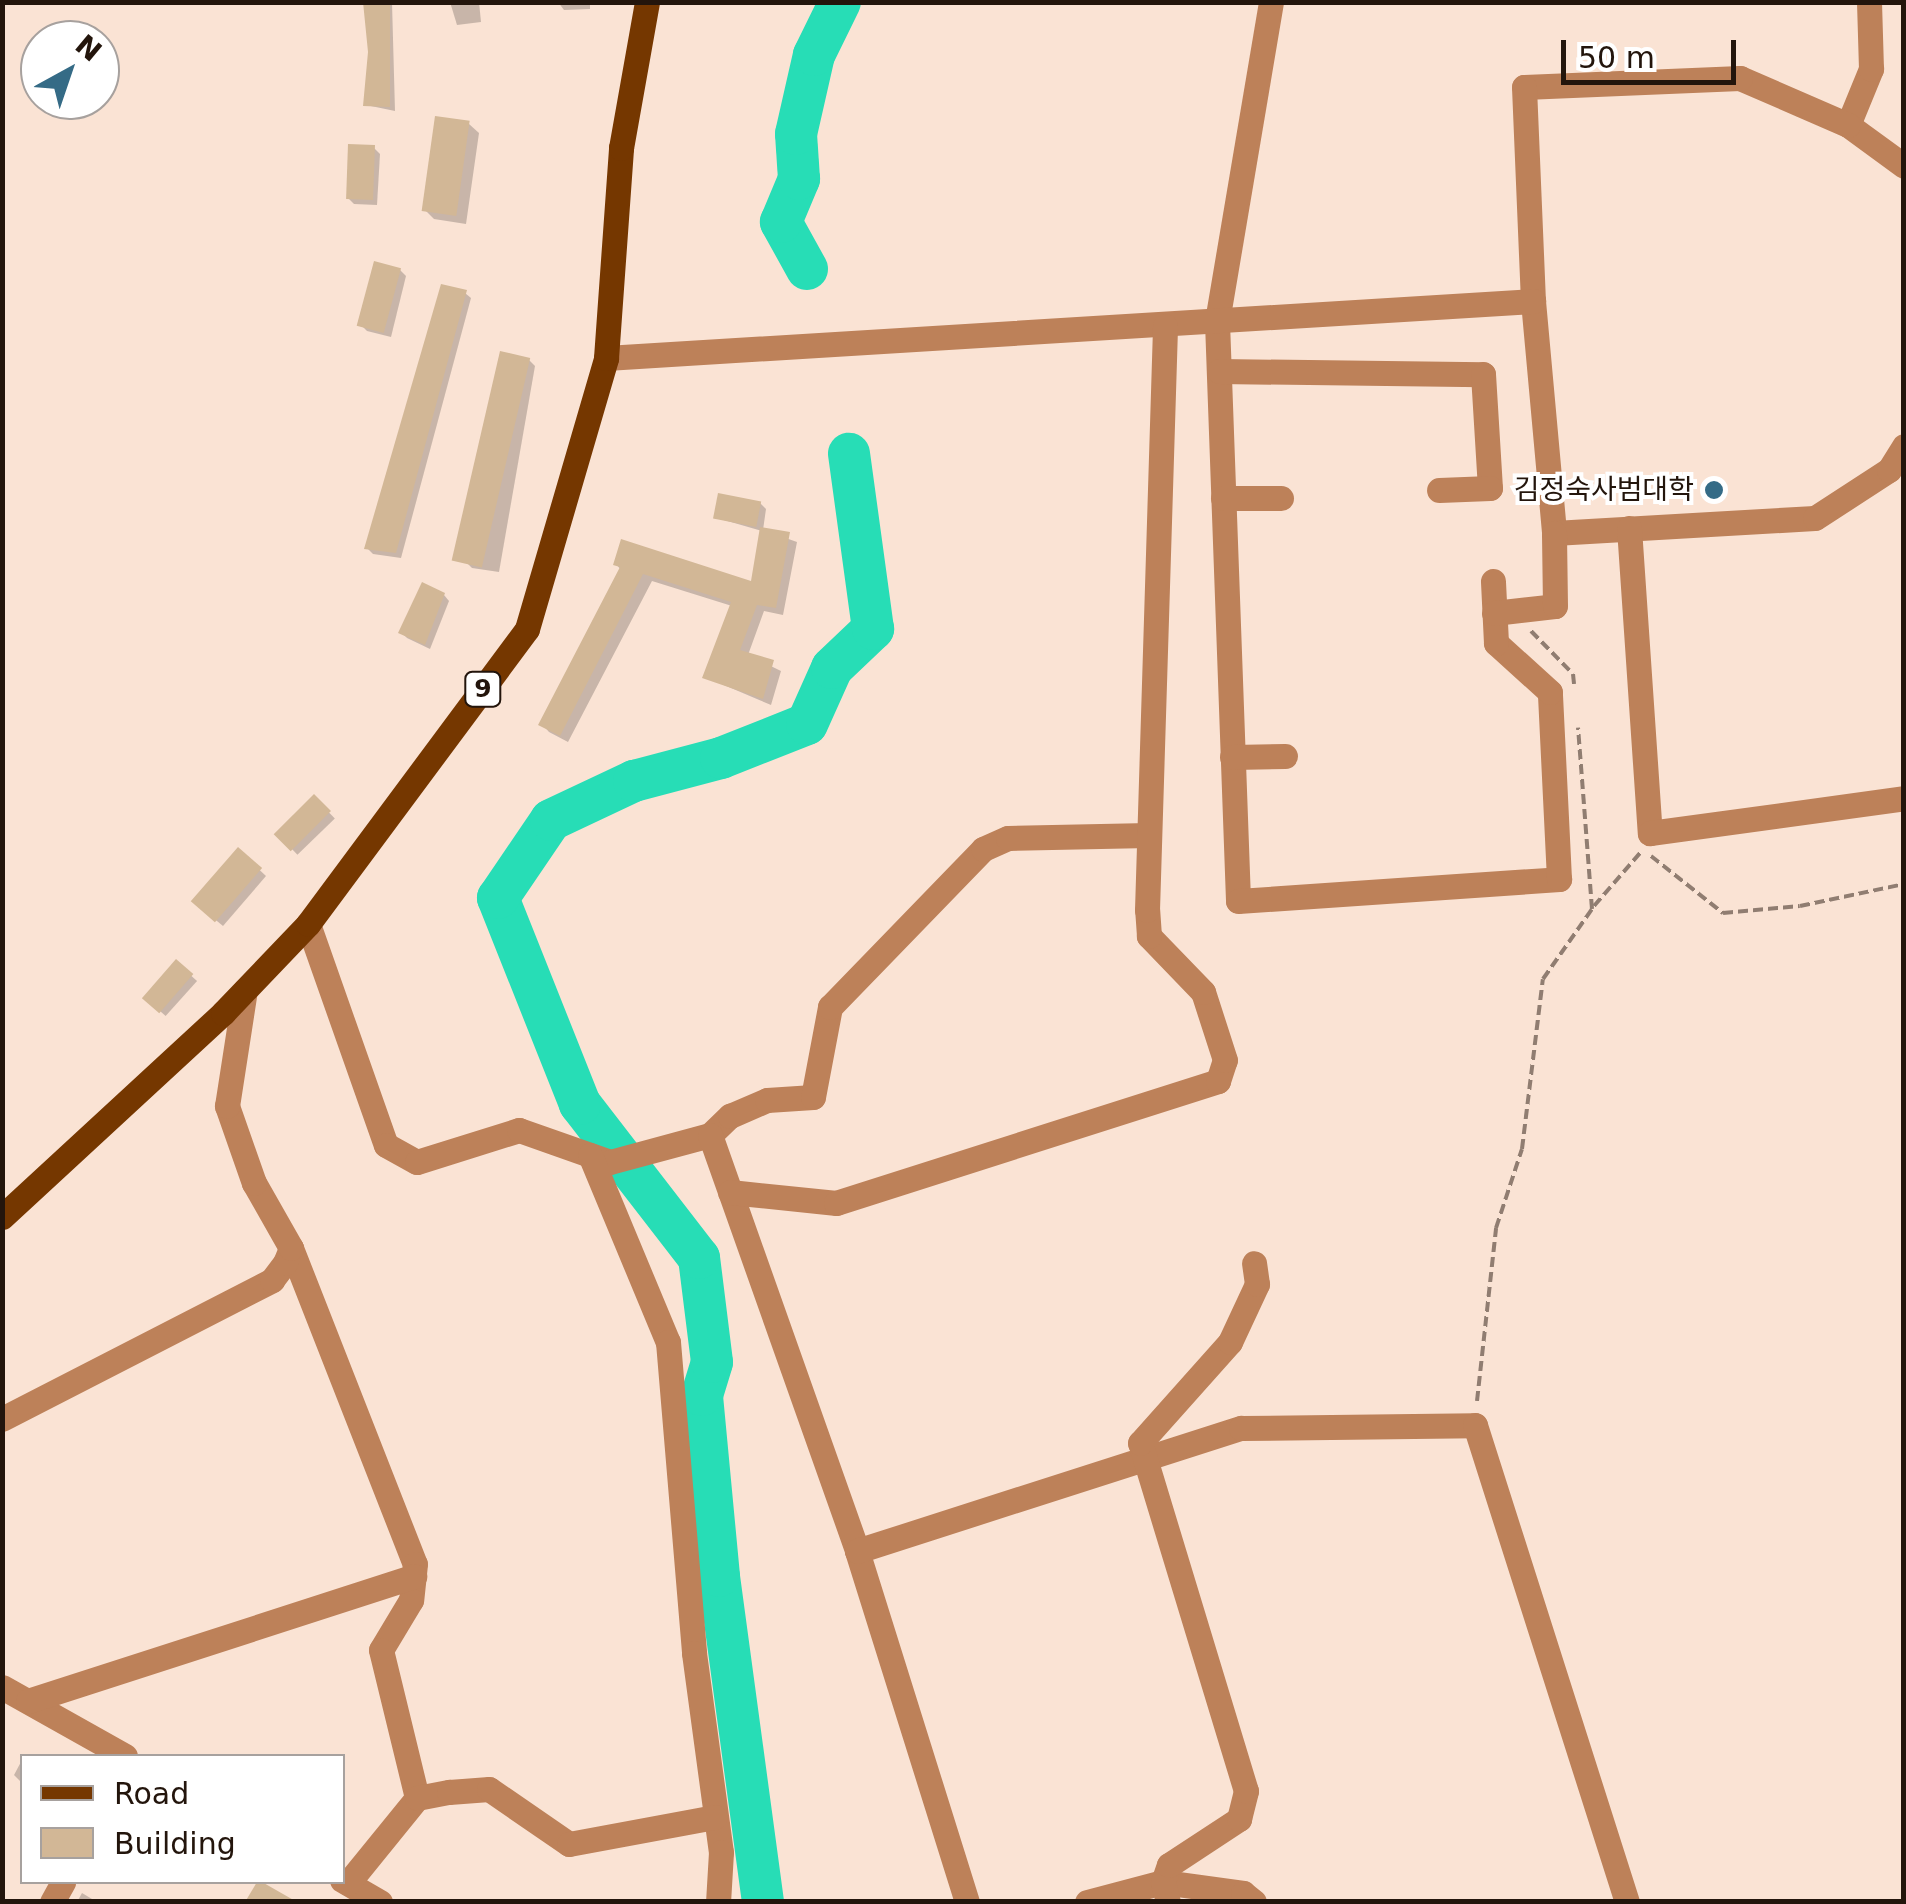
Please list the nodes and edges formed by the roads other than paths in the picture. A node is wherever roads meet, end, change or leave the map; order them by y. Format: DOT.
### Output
graph roads {
  1 [pos="648,2"];
  2 [pos="1271,2"];
  3 [pos="1868,2"];
  4 [pos="1848,125"];
  5 [pos="1904,166"];
  6 [pos="1532,301"];
  7 [pos="1217,322"];
  8 [pos="1165,326"];
  9 [pos="606,358"];
  10 [pos="1218,372"];
  11 [pos="1904,446"];
  12 [pos="1440,490"];
  13 [pos="1223,498"];
  14 [pos="1281,498"];
  15 [pos="1629,528"];
  16 [pos="1554,533"];
  17 [pos="1492,580"];
  18 [pos="1494,612"];
  19 [pos="1285,756"];
  20 [pos="1232,757"];
  21 [pos="1904,798"];
  22 [pos="1149,834"];
  23 [pos="308,924"];
  24 [pos="244,990"];
  25 [pos="710,1135"];
  26 [pos="600,1158"];
  27 [pos="730,1192"];
  28 [pos="2,1217"];
  29 [pos="292,1248"];
  30 [pos="1254,1263"];
  31 [pos="2,1419"];
  32 [pos="1144,1459"];
  33 [pos="857,1551"];
  34 [pos="414,1576"];
  35 [pos="2,1687"];
  36 [pos="28,1701"];
  37 [pos="121,1754"];
  38 [pos="417,1798"];
  39 [pos="715,1817"];
  40 [pos="361,1892"];
  41 [pos="1165,1892"];
  42 [pos="718,1902"];
  43 [pos="967,1902"];
  44 [pos="1087,1902"];
  45 [pos="1254,1902"];
  46 [pos="1627,1902"];
  1 -- 9 [label="main road, 9"];
  2 -- 7 [label="street"];
  3 -- 4 [label="street"];
  4 -- 5 [label="street"];
  4 -- 6 [label="street"];
  6 -- 7 [label="street"];
  6 -- 16 [label="street"];
  7 -- 8 [label="street"];
  7 -- 10 [label="street"];
  8 -- 9 [label="street"];
  8 -- 22 [label="street"];
  9 -- 23 [label="main road, 9"];
  10 -- 12 [label="street"];
  10 -- 13 [label="street"];
  11 -- 15 [label="street"];
  13 -- 14 [label="street"];
  13 -- 20 [label="street"];
  15 -- 16 [label="street"];
  15 -- 21 [label="street"];
  16 -- 18 [label="street"];
  17 -- 18 [label="street"];
  18 -- 20 [label="street"];
  19 -- 20 [label="street"];
  22 -- 25 [label="street"];
  22 -- 27 [label="street"];
  23 -- 24 [label="main road, 9"];
  23 -- 26 [label="street"];
  24 -- 28 [label="main road, 9"];
  24 -- 29 [label="street"];
  25 -- 26 [label="street"];
  25 -- 27 [label="street"];
  26 -- 39 [label="street"];
  27 -- 33 [label="street"];
  29 -- 31 [label="street"];
  29 -- 34 [label="street"];
  30 -- 32 [label="street"];
  32 -- 33 [label="street"];
  32 -- 41 [label="street"];
  32 -- 46 [label="street"];
  33 -- 43 [label="street"];
  34 -- 36 [label="street"];
  34 -- 38 [label="street"];
  35 -- 36 [label="street"];
  36 -- 37 [label="street"];
  38 -- 39 [label="street"];
  38 -- 40 [label="street"];
  39 -- 42 [label="street"];
  41 -- 44 [label="street"];
  41 -- 45 [label="street"];
}
